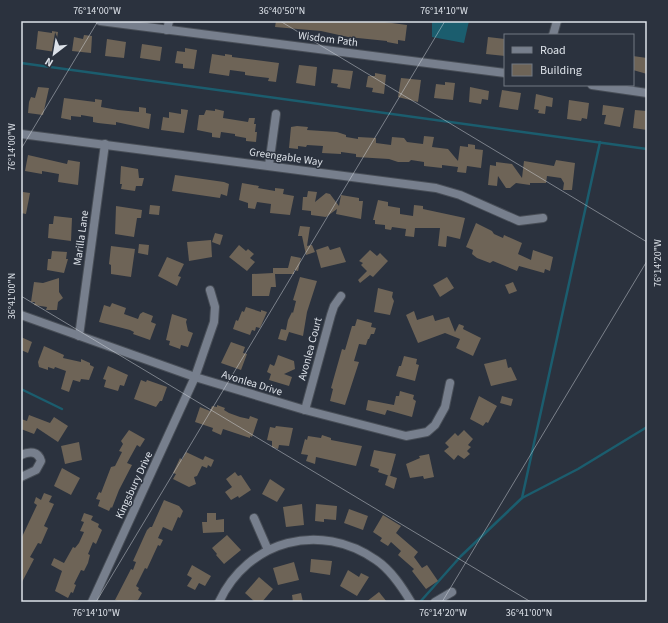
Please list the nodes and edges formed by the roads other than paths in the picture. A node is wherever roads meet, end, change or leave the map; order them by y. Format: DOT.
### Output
graph roads {
  1 [pos="100,21"];
  2 [pos="169,21"];
  3 [pos="557,21"];
  4 [pos="167,30"];
  5 [pos="553,34"];
  6 [pos="504,73"];
  7 [pos="599,86"];
  8 [pos="647,93"];
  9 [pos="276,114"];
  10 [pos="21,134"];
  11 [pos="105,144"];
  12 [pos="269,165"];
  13 [pos="543,218"];
  14 [pos="210,290"];
  15 [pos="341,296"];
  16 [pos="21,316"];
  17 [pos="79,336"];
  18 [pos="195,377"];
  19 [pos="450,383"];
  20 [pos="305,410"];
  21 [pos="21,455"];
  22 [pos="21,477"];
  23 [pos="254,518"];
  24 [pos="268,550"];
  25 [pos="452,592"];
  26 [pos="92,602"];
  27 [pos="219,602"];
  28 [pos="411,602"];
  29 [pos="435,602"];
  1 -- 4 [label="street, Wisdom Path"];
  2 -- 4 [label="street"];
  3 -- 5 [label="street"];
  4 -- 6 [label="street, Wisdom Path"];
  7 -- 8 [label="street"];
  9 -- 12 [label="street"];
  10 -- 11 [label="street, Greengable Way"];
  11 -- 12 [label="street, Greengable Way"];
  11 -- 17 [label="street, Marilla Lane"];
  12 -- 13 [label="street, Greengable Way"];
  14 -- 18 [label="street, Kingsbury Drive"];
  15 -- 20 [label="street, Avonlea Court"];
  16 -- 17 [label="street, Avonlea Drive"];
  17 -- 18 [label="street, Avonlea Drive"];
  18 -- 20 [label="street, Avonlea Drive"];
  18 -- 26 [label="street, Kingsbury Drive"];
  19 -- 20 [label="street, Avonlea Drive"];
  21 -- 22 [label="street"];
  23 -- 24 [label="street"];
  24 -- 27 [label="street"];
  24 -- 28 [label="street"];
  25 -- 29 [label="street"];
}
